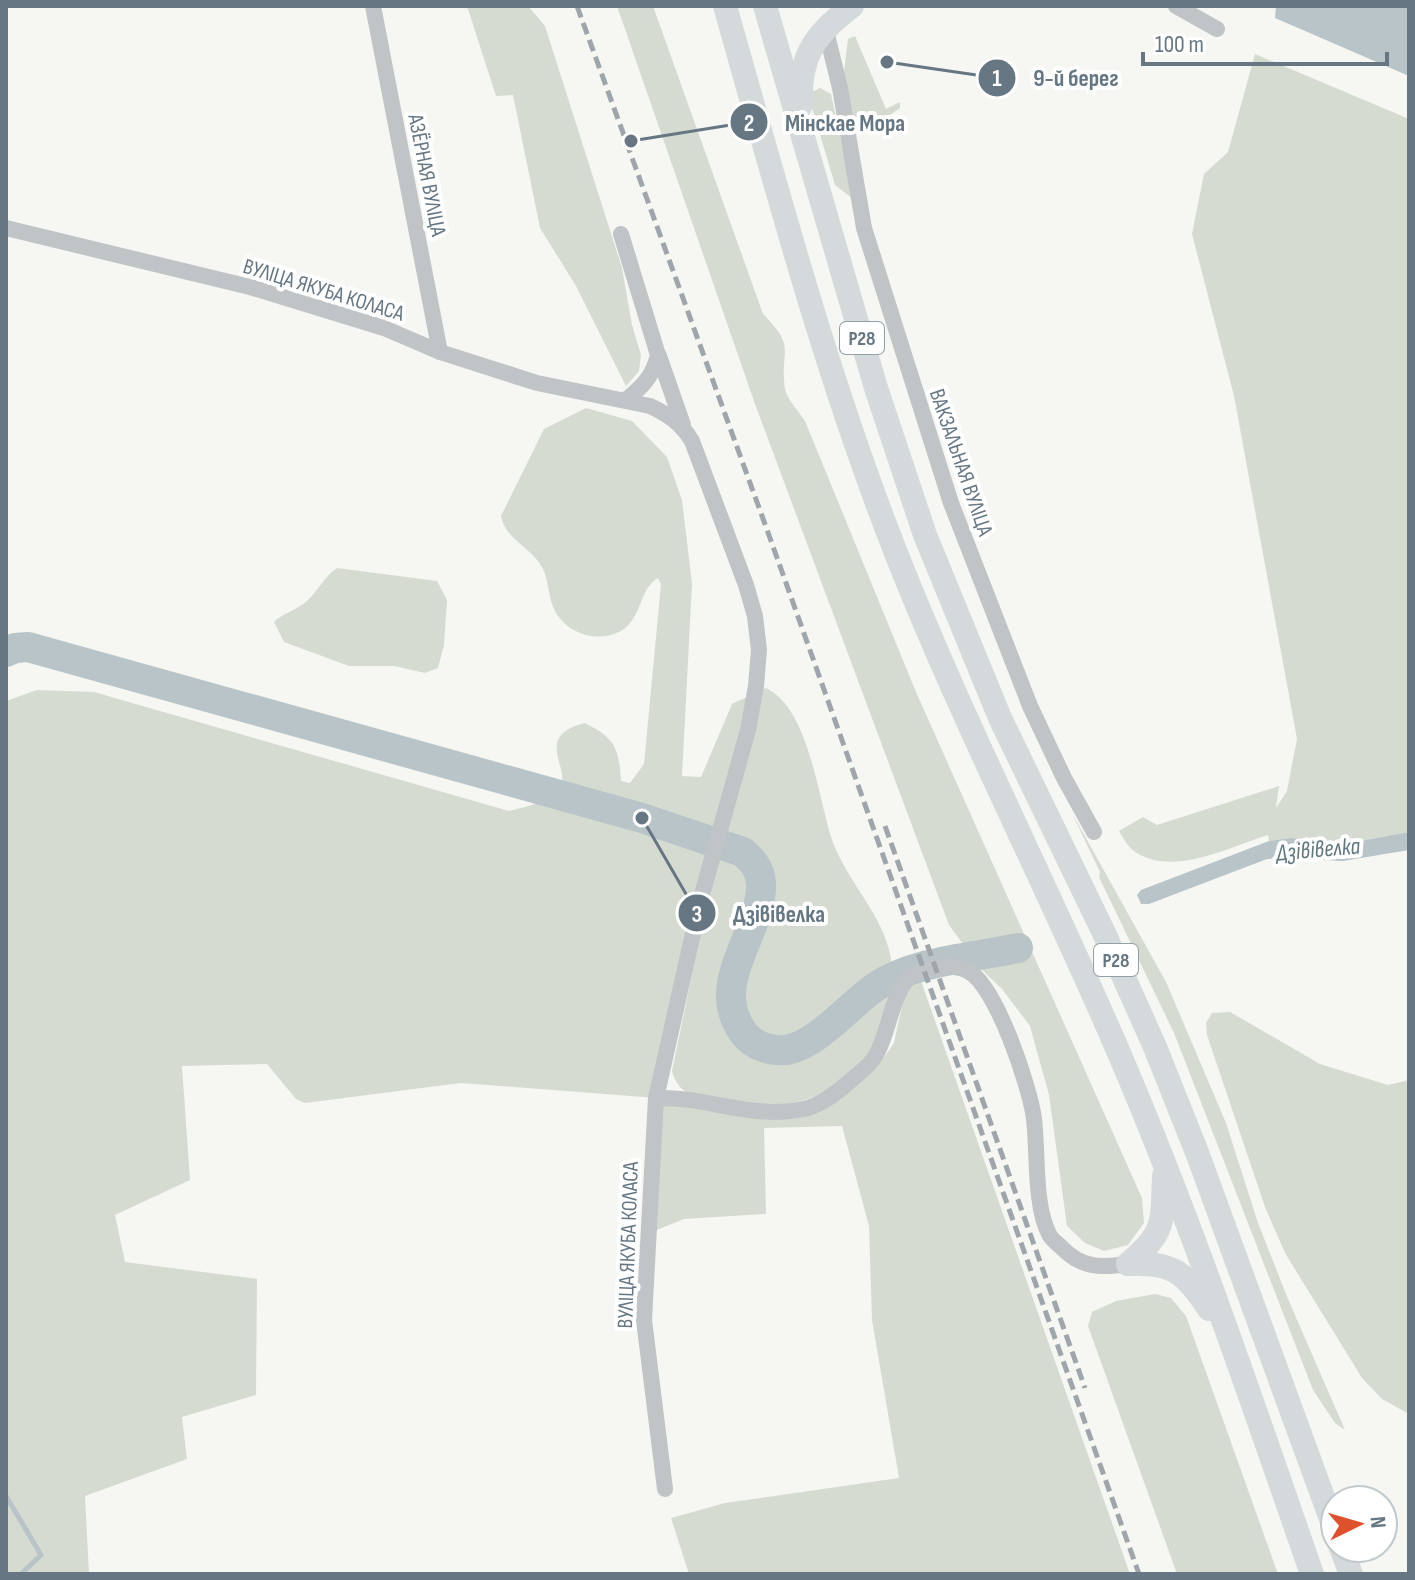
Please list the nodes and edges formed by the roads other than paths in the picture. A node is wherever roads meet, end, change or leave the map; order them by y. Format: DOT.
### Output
graph roads {
  1 [pos="373,6"];
  2 [pos="725,6"];
  3 [pos="765,6"];
  4 [pos="841,6"];
  5 [pos="852,6"];
  6 [pos="1176,6"];
  7 [pos="822,16"];
  8 [pos="1217,29"];
  9 [pos="803,140"];
  10 [pos="6,228"];
  11 [pos="621,234"];
  12 [pos="440,352"];
  13 [pos="658,355"];
  14 [pos="626,400"];
  15 [pos="683,425"];
  16 [pos="1094,832"];
  17 [pos="656,1098"];
  18 [pos="1165,1162"];
  19 [pos="1128,1264"];
  20 [pos="1230,1340"];
  21 [pos="1319,1486"];
  22 [pos="665,1489"];
  23 [pos="1312,1574"];
  1 -- 12 [label="street, АЗЁРНАЯ ВУЛІЦА"];
  2 -- 18 [label="highway, Р28"];
  3 -- 9 [label="highway, Р28"];
  4 -- 7 [label="highway"];
  5 -- 7 [label="highway"];
  6 -- 8 [label="street"];
  7 -- 9 [label="highway"];
  7 -- 16 [label="street, ВАКЗАЛЬНАЯ ВУЛІЦА"];
  9 -- 21 [label="highway, Р28"];
  10 -- 12 [label="street, ВУЛІЦА ЯКУБА КОЛАСА"];
  11 -- 13 [label="street, ВУЛІЦА ЯКУБА КОЛАСА"];
  12 -- 14 [label="street, ВУЛІЦА ЯКУБА КОЛАСА"];
  13 -- 14 [label="street"];
  13 -- 15 [label="street, ВУЛІЦА ЯКУБА КОЛАСА"];
  14 -- 15 [label="street, ВУЛІЦА ЯКУБА КОЛАСА"];
  15 -- 17 [label="street, ВУЛІЦА ЯКУБА КОЛАСА"];
  17 -- 19 [label="street"];
  17 -- 22 [label="street, ВУЛІЦА ЯКУБА КОЛАСА"];
  18 -- 19 [label="highway"];
  18 -- 20 [label="highway, Р28"];
  19 -- 20 [label="highway"];
  20 -- 23 [label="highway, Р28"];
}
